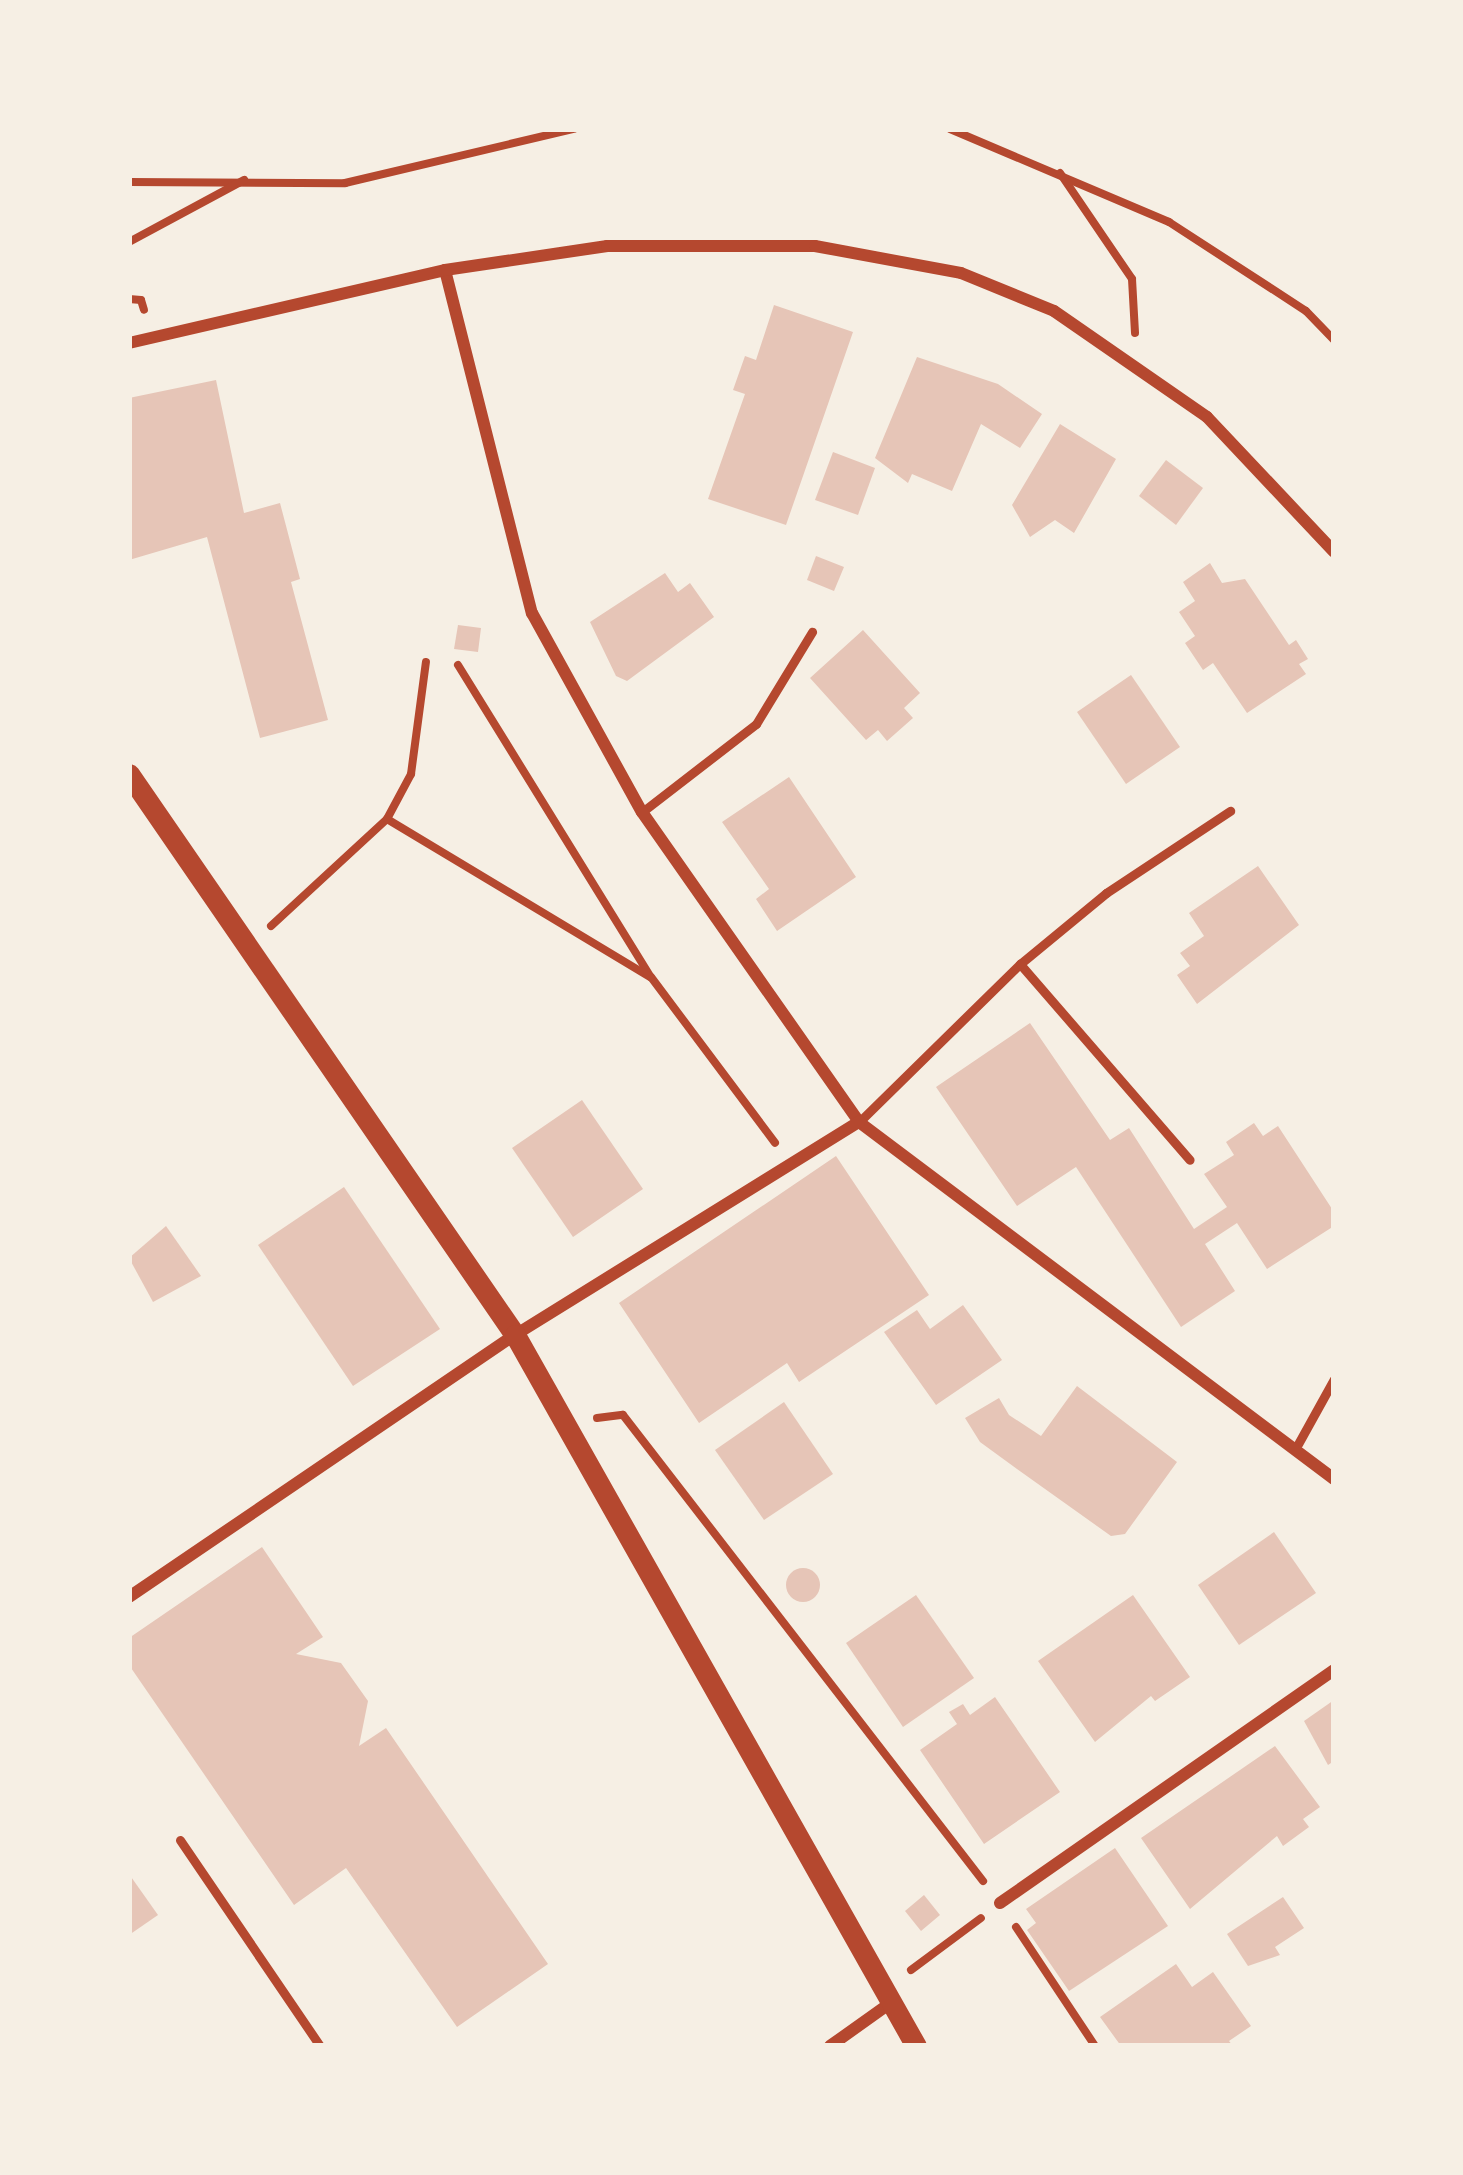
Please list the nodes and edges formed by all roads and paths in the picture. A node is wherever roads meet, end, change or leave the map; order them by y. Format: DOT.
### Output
graph roads {
  1 [pos="574,129"];
  2 [pos="950,129"];
  3 [pos="1004,150"];
  4 [pos="245,179"];
  5 [pos="129,182"];
  6 [pos="129,242"];
  7 [pos="446,270"];
  8 [pos="129,299"];
  9 [pos="142,300"];
  10 [pos="1334,340"];
  11 [pos="129,343"];
  12 [pos="1136,364"];
  13 [pos="1334,552"];
  14 [pos="812,632"];
  15 [pos="426,662"];
  16 [pos="458,665"];
  17 [pos="129,774"];
  18 [pos="1230,811"];
  19 [pos="642,812"];
  20 [pos="387,819"];
  21 [pos="248,947"];
  22 [pos="1020,964"];
  23 [pos="651,977"];
  24 [pos="859,1122"];
  25 [pos="1190,1160"];
  26 [pos="791,1164"];
  27 [pos="515,1335"];
  28 [pos="1334,1378"];
  29 [pos="563,1422"];
  30 [pos="1298,1444"];
  31 [pos="1334,1479"];
  32 [pos="129,1597"];
  33 [pos="1334,1670"];
  34 [pos="180,1840"];
  35 [pos="1000,1904"];
  36 [pos="889,1995"];
  37 [pos="320,2046"];
  38 [pos="830,2046"];
  39 [pos="916,2046"];
  40 [pos="1095,2046"];
  1 -- 4 [label="path"];
  2 -- 3 [label="path"];
  3 -- 10 [label="path"];
  3 -- 12 [label="path"];
  4 -- 5 [label="path"];
  4 -- 6 [label="path"];
  7 -- 11 [label="street"];
  7 -- 12 [label="street"];
  7 -- 19 [label="street"];
  8 -- 9 [label="path"];
  12 -- 13 [label="street"];
  14 -- 19 [label="lane"];
  15 -- 20 [label="path"];
  16 -- 23 [label="path"];
  17 -- 21 [label="street"];
  18 -- 22 [label="lane"];
  19 -- 24 [label="street"];
  20 -- 21 [label="path"];
  20 -- 23 [label="path"];
  21 -- 27 [label="street"];
  22 -- 24 [label="lane"];
  22 -- 25 [label="lane"];
  23 -- 26 [label="path"];
  24 -- 26 [label="street"];
  24 -- 30 [label="street"];
  26 -- 27 [label="street"];
  27 -- 29 [label="street"];
  27 -- 32 [label="street"];
  28 -- 30 [label="lane"];
  29 -- 35 [label="path"];
  29 -- 36 [label="street"];
  30 -- 31 [label="street"];
  33 -- 35 [label="street"];
  34 -- 37 [label="lane"];
  35 -- 36 [label="path"];
  35 -- 40 [label="path"];
  36 -- 38 [label="street"];
  36 -- 39 [label="street"];
}
